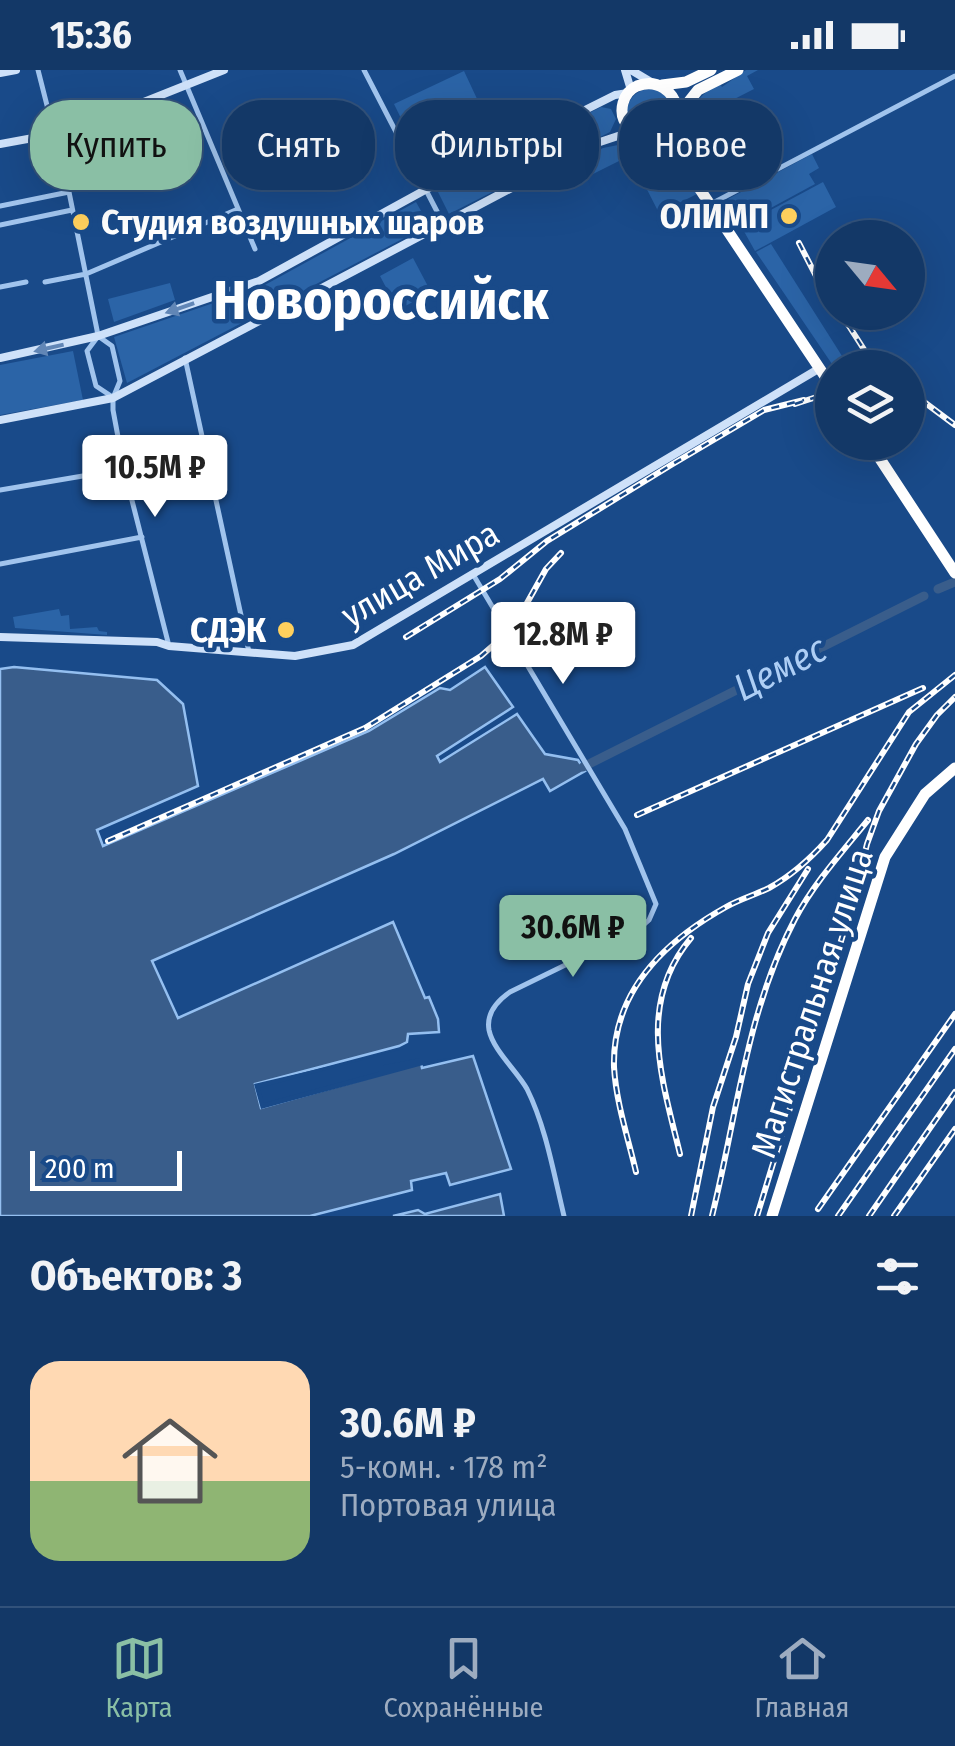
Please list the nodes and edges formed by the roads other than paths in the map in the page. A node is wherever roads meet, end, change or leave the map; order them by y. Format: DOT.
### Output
graph roads {
  1 [pos="16,70"];
  2 [pos="38,70"];
  3 [pos="180,70"];
  4 [pos="224,70"];
  5 [pos="364,70"];
  6 [pos="628,70"];
  7 [pos="711,70"];
  8 [pos="738,70"];
  9 [pos="0,73"];
  10 [pos="955,76"];
  11 [pos="186,84"];
  12 [pos="657,84"];
  13 [pos="630,92"];
  14 [pos="46,100"];
  15 [pos="146,100"];
  16 [pos="627,100"];
  17 [pos="675,100"];
  18 [pos="691,100"];
  19 [pos="599,102"];
  20 [pos="395,131"];
  21 [pos="619,136"];
  22 [pos="30,140"];
  23 [pos="0,144"];
  24 [pos="425,190"];
  25 [pos="702,190"];
  26 [pos="69,192"];
  27 [pos="711,204"];
  28 [pos="0,206"];
  29 [pos="238,209"];
  30 [pos="72,210"];
  31 [pos="442,223"];
  32 [pos="0,225"];
  33 [pos="255,249"];
  34 [pos="86,274"];
  35 [pos="26,282"];
  36 [pos="45,282"];
  37 [pos="0,288"];
  38 [pos="98,336"];
  39 [pos="0,358"];
  40 [pos="184,358"];
  41 [pos="815,360"];
  42 [pos="815,371"];
  43 [pos="113,398"];
  44 [pos="0,420"];
  45 [pos="881,460"];
  46 [pos="124,468"];
  47 [pos="0,490"];
  48 [pos="142,537"];
  49 [pos="0,564"];
  50 [pos="955,573"];
  51 [pos="474,576"];
  52 [pos="0,637"];
  53 [pos="168,646"];
  54 [pos="250,652"];
  55 [pos="955,768"];
  56 [pos="564,1216"];
  57 [pos="772,1216"];
  1 -- 9 [label="street"];
  2 -- 14 [label="street"];
  3 -- 11 [label="street"];
  4 -- 11 [label="street"];
  5 -- 20 [label="street"];
  6 -- 12 [label="street"];
  6 -- 13 [label="street"];
  7 -- 12 [label="highway"];
  8 -- 18 [label="highway"];
  10 -- 27 [label="street"];
  11 -- 15 [label="street"];
  11 -- 29 [label="street"];
  12 -- 13 [label="highway"];
  12 -- 17 [label="highway"];
  13 -- 16 [label="highway"];
  13 -- 19 [label="street"];
  21 -- 31 [label="street"];
  22 -- 23 [label="street"];
  24 -- 31 [label="street"];
  24 -- 38 [label="street, one-way"];
  25 -- 27 [label="highway"];
  26 -- 28 [label="street"];
  26 -- 30 [label="street"];
  27 -- 41 [label="highway"];
  29 -- 33 [label="street"];
  29 -- 34 [label="street"];
  30 -- 32 [label="street"];
  30 -- 34 [label="street"];
  31 -- 40 [label="street"];
  34 -- 36 [label="street"];
  34 -- 38 [label="street"];
  35 -- 37 [label="street"];
  38 -- 39 [label="street, one-way"];
  38 -- 43 [label="street"];
  38 -- 43 [label="street"];
  40 -- 43 [label="street"];
  40 -- 54 [label="street"];
  42 -- 51 [label="street, улица Мира"];
  43 -- 44 [label="street"];
  43 -- 46 [label="street"];
  45 -- 50 [label="highway"];
  46 -- 47 [label="street"];
  46 -- 48 [label="street"];
  48 -- 49 [label="street"];
  48 -- 53 [label="street"];
  51 -- 54 [label="street, улица Мира"];
  51 -- 56 [label="street"];
  52 -- 53 [label="street, улица Мира"];
  53 -- 54 [label="street, улица Мира"];
  55 -- 57 [label="highway, Магистральная улица"];
}
